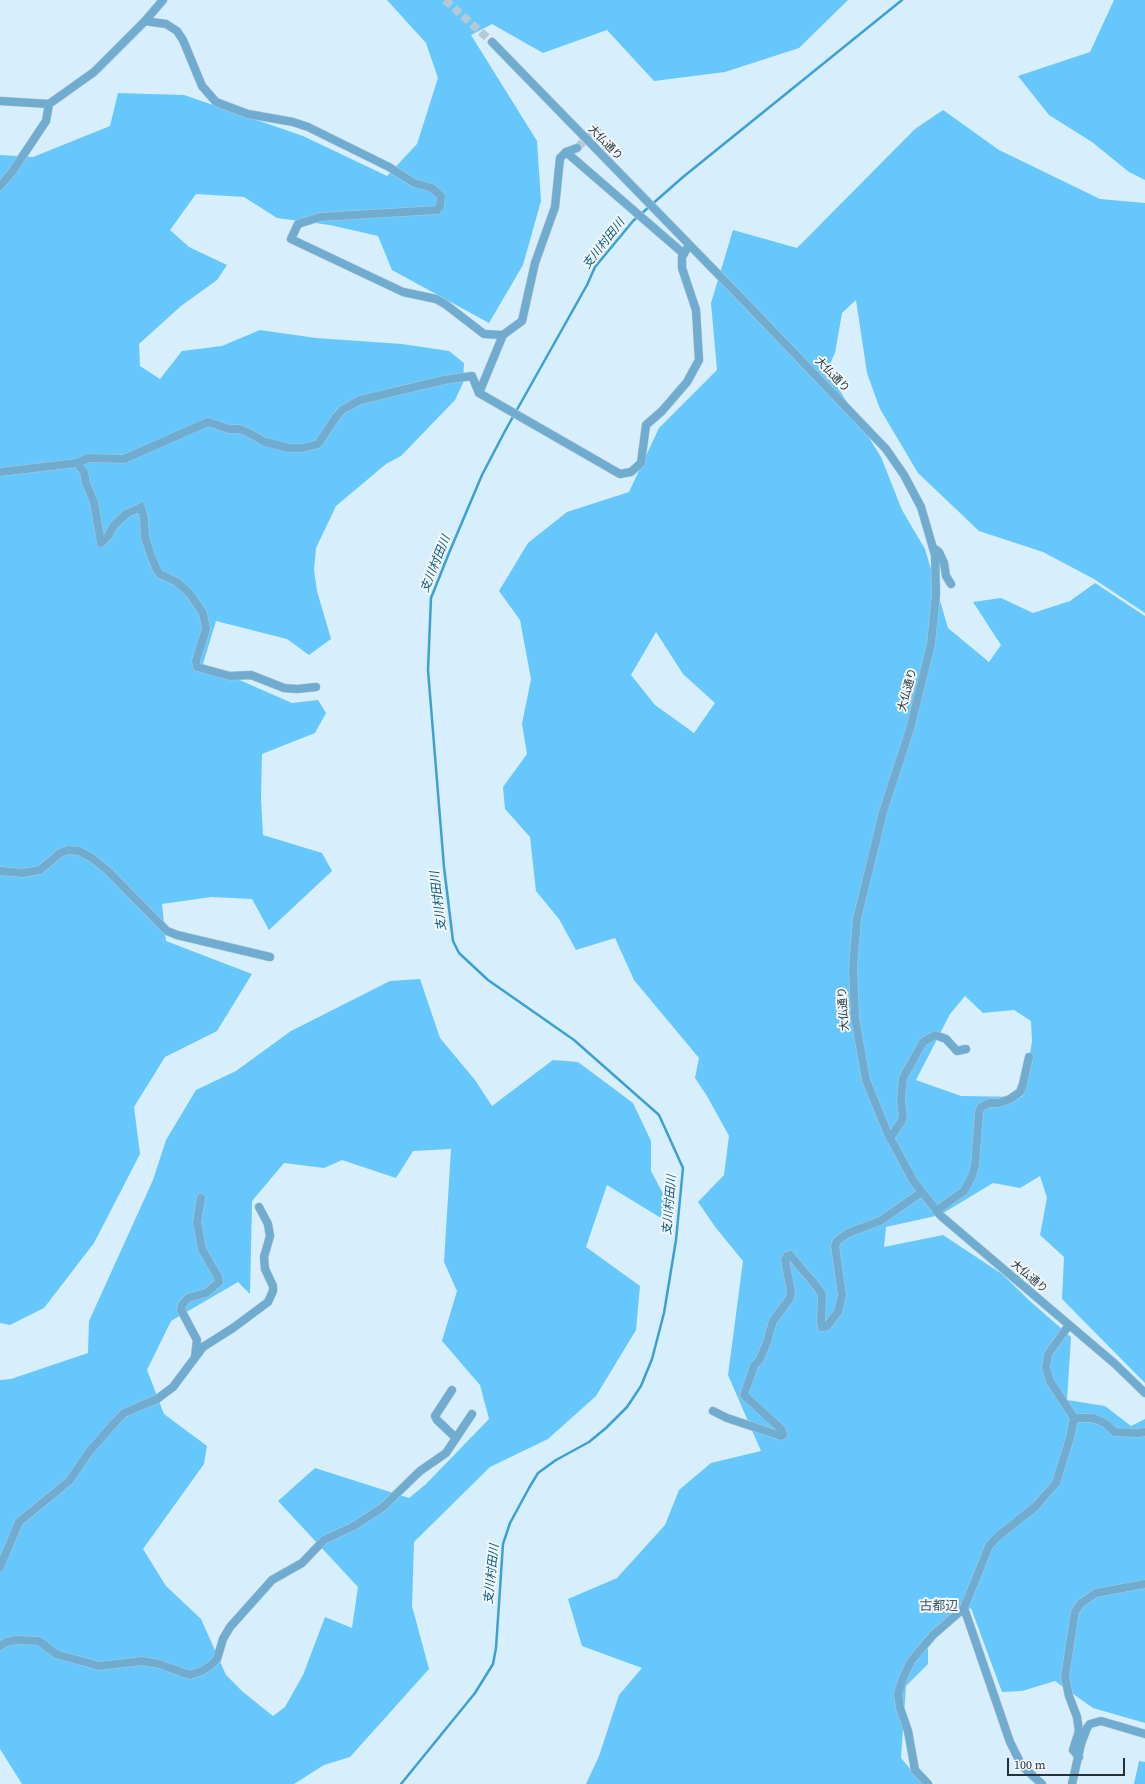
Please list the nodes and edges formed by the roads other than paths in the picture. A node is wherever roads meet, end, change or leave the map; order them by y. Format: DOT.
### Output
graph roads {
  1 [pos="163,0"];
  2 [pos="145,21"];
  3 [pos="492,42"];
  4 [pos="0,101"];
  5 [pos="49,104"];
  6 [pos="577,148"];
  7 [pos="566,152"];
  8 [pos="0,186"];
  9 [pos="689,246"];
  10 [pos="684,254"];
  11 [pos="503,335"];
  12 [pos="479,393"];
  13 [pos="77,463"];
  14 [pos="0,472"];
  15 [pos="933,548"];
  16 [pos="951,584"];
  17 [pos="316,687"];
  18 [pos="0,871"];
  19 [pos="270,957"];
  20 [pos="966,1048"];
  21 [pos="1029,1057"];
  22 [pos="890,1138"];
  23 [pos="922,1192"];
  24 [pos="201,1198"];
  25 [pos="259,1207"];
  26 [pos="936,1211"];
  27 [pos="1069,1325"];
  28 [pos="195,1358"];
  29 [pos="452,1390"];
  30 [pos="1145,1393"];
  31 [pos="712,1411"];
  32 [pos="472,1414"];
  33 [pos="1074,1418"];
  34 [pos="1145,1432"];
  35 [pos="456,1438"];
  36 [pos="0,1567"];
  37 [pos="1145,1584"];
  38 [pos="964,1608"];
  39 [pos="0,1646"];
  40 [pos="1145,1734"];
  41 [pos="1079,1757"];
  42 [pos="928,1784"];
  43 [pos="1042,1784"];
  44 [pos="1072,1784"];
  1 -- 2 [label="street"];
  2 -- 5 [label="street"];
  2 -- 11 [label="street"];
  3 -- 9 [label="street, 大仏通り"];
  4 -- 5 [label="street"];
  5 -- 8 [label="street"];
  6 -- 7 [label="street"];
  7 -- 10 [label="street"];
  7 -- 11 [label="street"];
  9 -- 10 [label="street"];
  9 -- 15 [label="street, 大仏通り"];
  10 -- 12 [label="street"];
  11 -- 12 [label="street"];
  12 -- 13 [label="street"];
  13 -- 14 [label="street"];
  13 -- 17 [label="street"];
  15 -- 16 [label="street"];
  15 -- 22 [label="street, 大仏通り"];
  18 -- 19 [label="street"];
  20 -- 22 [label="street"];
  21 -- 26 [label="street"];
  22 -- 23 [label="street, 大仏通り"];
  23 -- 26 [label="street, 大仏通り"];
  23 -- 31 [label="street"];
  24 -- 28 [label="street"];
  25 -- 28 [label="street"];
  26 -- 27 [label="street, 大仏通り"];
  27 -- 30 [label="street, 大仏通り"];
  27 -- 33 [label="street"];
  28 -- 36 [label="street"];
  29 -- 35 [label="street"];
  32 -- 35 [label="street"];
  33 -- 34 [label="street"];
  33 -- 38 [label="street"];
  35 -- 39 [label="street"];
  37 -- 41 [label="street"];
  38 -- 42 [label="street"];
  38 -- 43 [label="street"];
  40 -- 41 [label="street"];
  41 -- 44 [label="street"];
}
